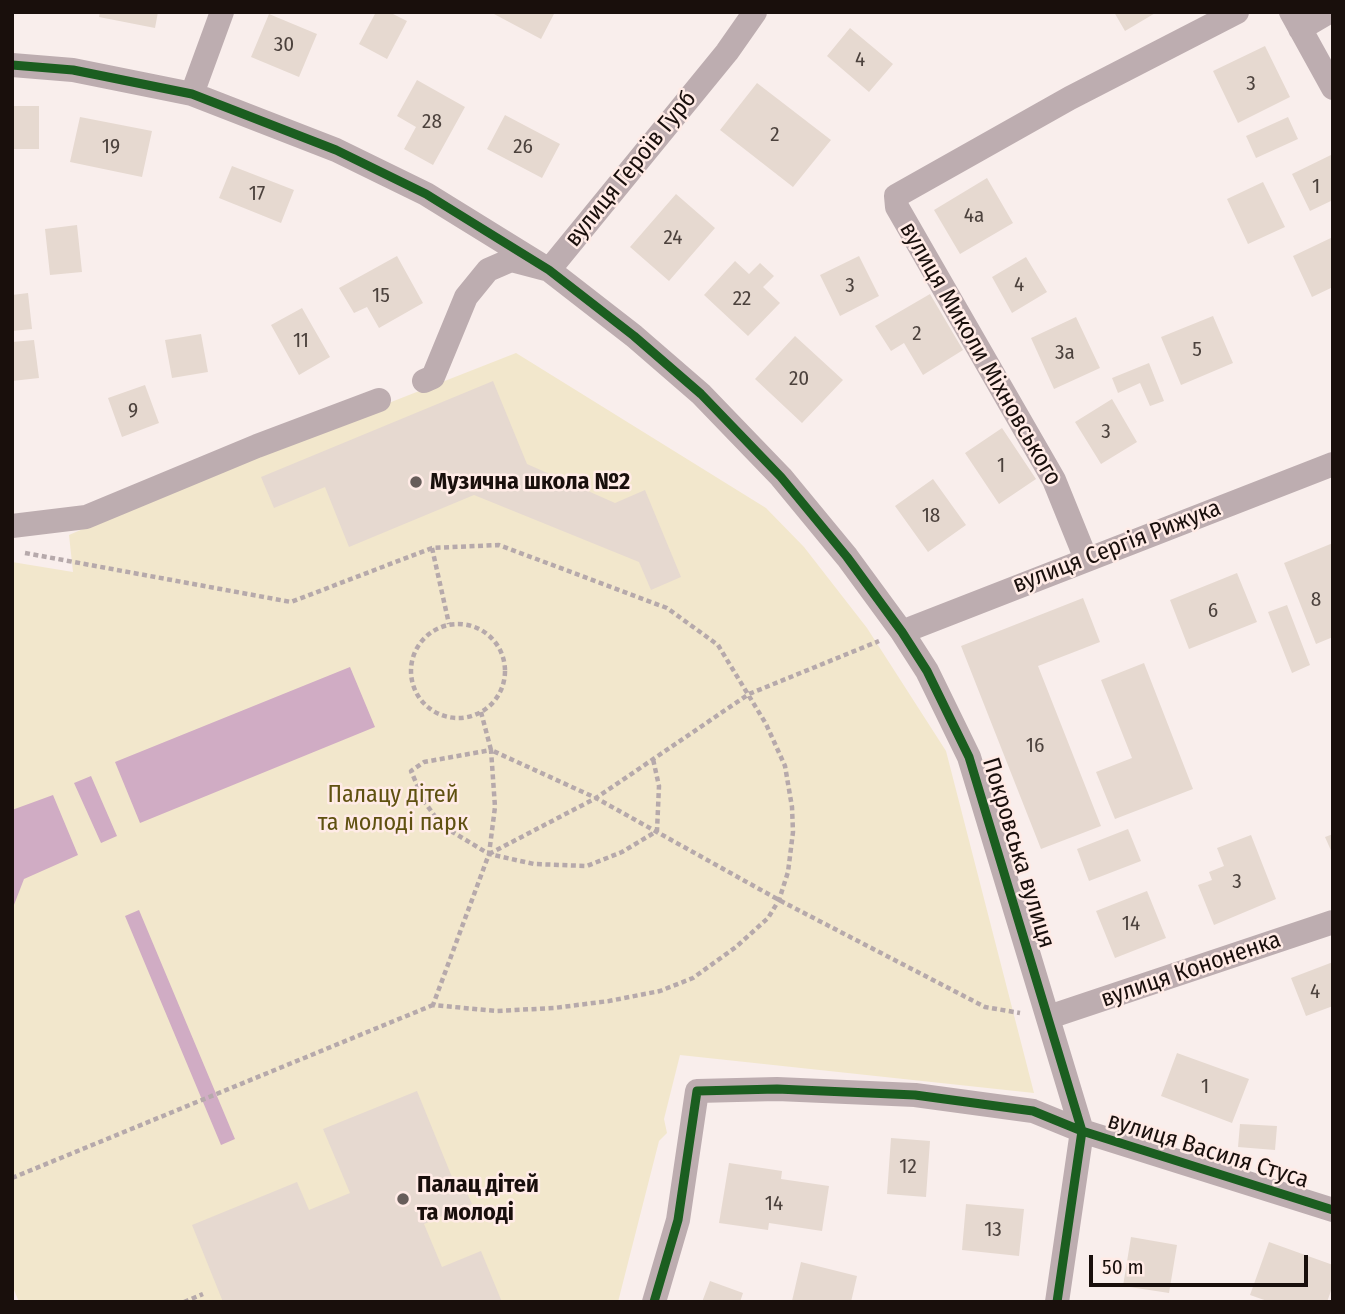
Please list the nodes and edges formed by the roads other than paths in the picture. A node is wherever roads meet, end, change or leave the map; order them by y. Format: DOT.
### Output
graph roads {
  1 [pos="222,12"];
  2 [pos="754,12"];
  3 [pos="1237,12"];
  4 [pos="1329,12"];
  5 [pos="1296,21"];
  6 [pos="12,65"];
  7 [pos="1333,88"];
  8 [pos="192,94"];
  9 [pos="549,270"];
  10 [pos="424,381"];
  11 [pos="379,400"];
  12 [pos="1333,464"];
  13 [pos="12,526"];
  14 [pos="1086,559"];
  15 [pos="902,632"];
  16 [pos="1333,922"];
  17 [pos="1049,1017"];
  18 [pos="1082,1131"];
  19 [pos="1333,1210"];
  20 [pos="654,1302"];
  21 [pos="1057,1302"];
  1 -- 8 [label="street"];
  2 -- 9 [label="street, вулиця Героїв Гурб"];
  3 -- 14 [label="street, вулиця Миколи Міхновського"];
  4 -- 5 [label="street"];
  5 -- 7 [label="street"];
  6 -- 8 [label="street, Покровська вулиця"];
  8 -- 9 [label="street, Покровська вулиця"];
  9 -- 10 [label="street, вулиця Героїв Гурб"];
  9 -- 15 [label="street, Покровська вулиця"];
  11 -- 13 [label="street"];
  12 -- 14 [label="street, вулиця Сергія Рижука"];
  14 -- 15 [label="street, вулиця Сергія Рижука"];
  15 -- 17 [label="street, Покровська вулиця"];
  16 -- 17 [label="street, вулиця Кононенка"];
  17 -- 18 [label="street, Покровська вулиця"];
  18 -- 19 [label="street, вулиця Василя Стуса"];
  18 -- 20 [label="street, вулиця Василя Стуса"];
  18 -- 21 [label="street, Покровська вулиця"];
}
